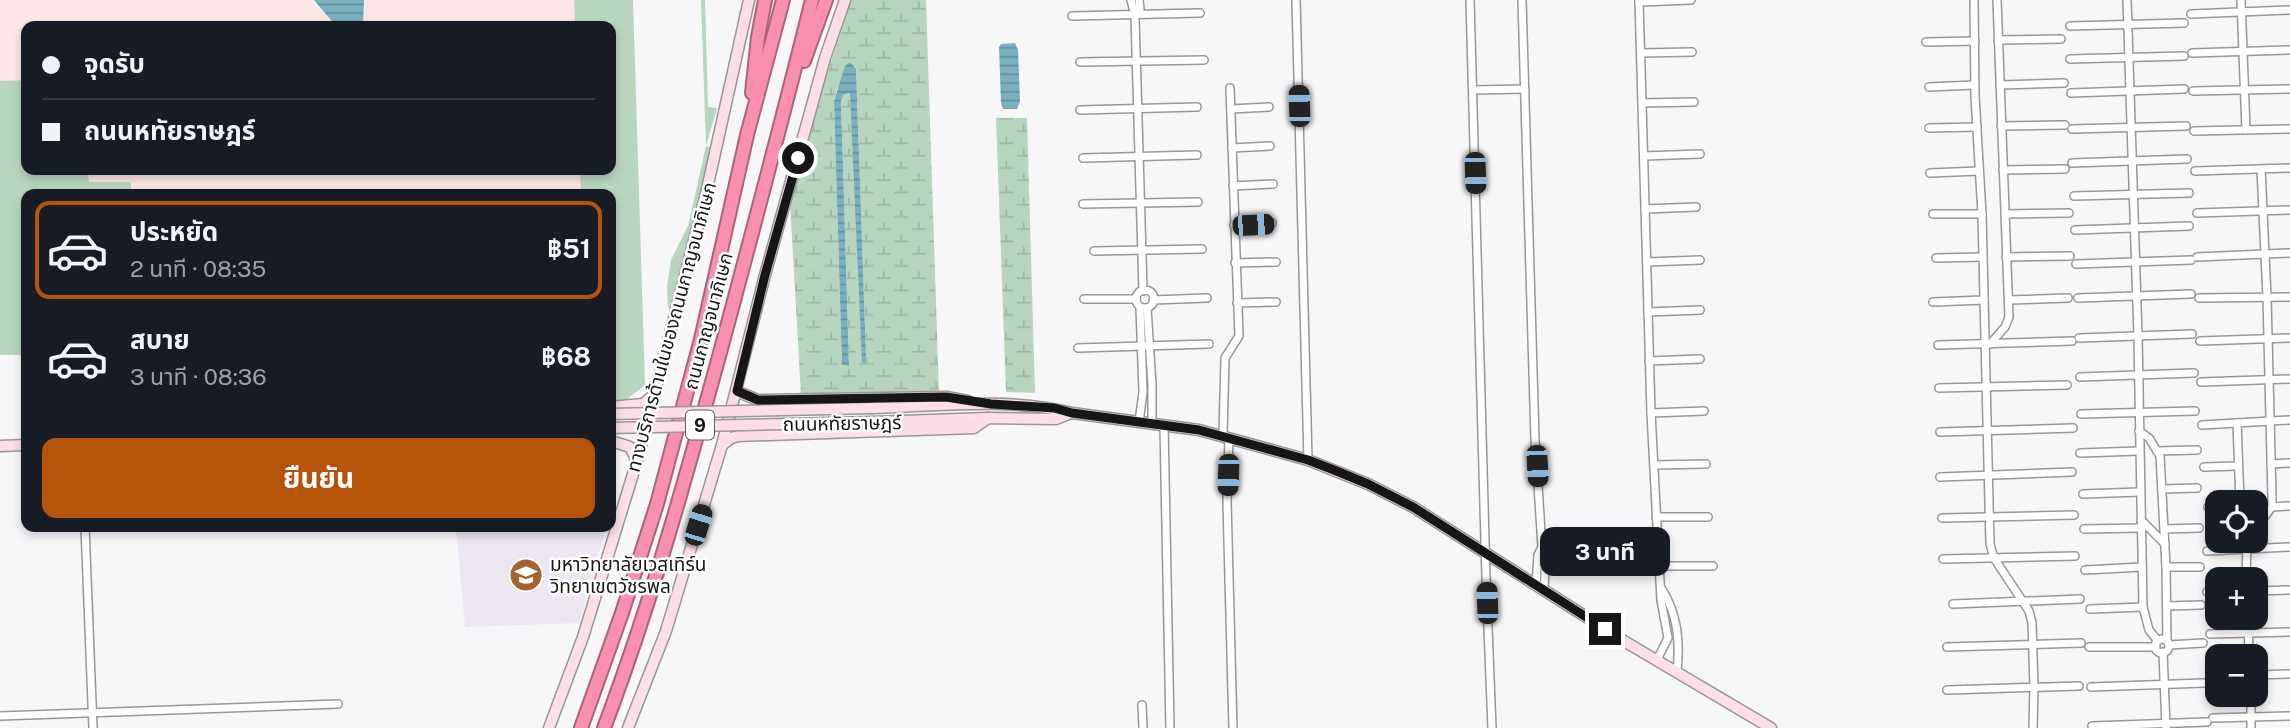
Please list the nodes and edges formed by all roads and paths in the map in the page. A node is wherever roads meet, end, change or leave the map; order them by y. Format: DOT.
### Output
graph roads {
  1 [pos="749,0"];
  2 [pos="765,0"];
  3 [pos="783,0"];
  4 [pos="812,0"];
  5 [pos="826,0"];
  6 [pos="845,0"];
  7 [pos="1131,0"];
  8 [pos="1139,0"];
  9 [pos="1296,0"];
  10 [pos="1470,0"];
  11 [pos="1522,0"];
  12 [pos="1691,0"];
  13 [pos="1974,0"];
  14 [pos="1997,0"];
  15 [pos="2127,0"];
  16 [pos="2241,0"];
  17 [pos="1639,1"];
  18 [pos="2290,10"];
  19 [pos="2242,12"];
  20 [pos="1200,13"];
  21 [pos="2190,14"];
  22 [pos="1135,15"];
  23 [pos="1072,16"];
  24 [pos="2184,23"];
  25 [pos="2128,25"];
  26 [pos="2070,26"];
  27 [pos="2061,39"];
  28 [pos="1998,40"];
  29 [pos="1975,41"];
  30 [pos="1926,42"];
  31 [pos="2290,50"];
  32 [pos="2243,51"];
  33 [pos="1692,52"];
  34 [pos="1641,53"];
  35 [pos="2128,58"];
  36 [pos="2070,59"];
  37 [pos="1204,60"];
  38 [pos="1080,62"];
  39 [pos="1136,62"];
  40 [pos="2064,83"];
  41 [pos="1975,85"];
  42 [pos="2000,85"];
  43 [pos="1929,87"];
  44 [pos="1230,88"];
  45 [pos="1525,89"];
  46 [pos="2184,89"];
  47 [pos="2244,89"];
  48 [pos="2290,89"];
  49 [pos="1473,90"];
  50 [pos="2129,91"];
  51 [pos="2193,91"];
  52 [pos="2071,93"];
  53 [pos="1642,103"];
  54 [pos="1694,103"];
  55 [pos="1196,107"];
  56 [pos="1269,107"];
  57 [pos="1138,109"];
  58 [pos="1230,109"];
  59 [pos="1080,110"];
  60 [pos="783,117"];
  61 [pos="2001,126"];
  62 [pos="2186,126"];
  63 [pos="1977,127"];
  64 [pos="1929,128"];
  65 [pos="2130,128"];
  66 [pos="2290,129"];
  67 [pos="2246,130"];
  68 [pos="2194,131"];
  69 [pos="747,135"];
  70 [pos="1270,146"];
  71 [pos="1232,148"];
  72 [pos="1197,155"];
  73 [pos="1700,155"];
  74 [pos="1139,156"];
  75 [pos="1644,156"];
  76 [pos="1083,158"];
  77 [pos="2188,159"];
  78 [pos="2132,161"];
  79 [pos="2073,163"];
  80 [pos="2290,168"];
  81 [pos="2065,169"];
  82 [pos="2261,169"];
  83 [pos="2003,170"];
  84 [pos="1979,171"];
  85 [pos="2195,171"];
  86 [pos="1930,173"];
  87 [pos="1273,184"];
  88 [pos="1233,186"];
  89 [pos="2189,193"];
  90 [pos="2133,194"];
  91 [pos="2074,196"];
  92 [pos="1198,202"];
  93 [pos="1083,204"];
  94 [pos="1141,204"];
  95 [pos="1696,206"];
  96 [pos="1645,209"];
  97 [pos="2290,210"];
  98 [pos="2262,211"];
  99 [pos="2068,213"];
  100 [pos="2197,213"];
  101 [pos="1933,214"];
  102 [pos="1982,214"];
  103 [pos="2005,215"];
  104 [pos="1272,223"];
  105 [pos="1234,225"];
  106 [pos="2189,226"];
  107 [pos="2134,228"];
  108 [pos="2075,230"];
  109 [pos="1202,249"];
  110 [pos="1142,250"];
  111 [pos="1094,251"];
  112 [pos="2290,253"];
  113 [pos="2264,254"];
  114 [pos="2070,256"];
  115 [pos="1983,257"];
  116 [pos="2006,257"];
  117 [pos="1936,258"];
  118 [pos="1700,260"];
  119 [pos="1276,262"];
  120 [pos="1647,262"];
  121 [pos="2135,262"];
  122 [pos="1235,263"];
  123 [pos="2076,264"];
  124 [pos="1143,291"];
  125 [pos="2191,294"];
  126 [pos="2136,296"];
  127 [pos="2267,297"];
  128 [pos="2290,297"];
  129 [pos="1207,298"];
  130 [pos="2068,298"];
  131 [pos="2078,298"];
  132 [pos="2199,298"];
  133 [pos="1084,299"];
  134 [pos="1153,300"];
  135 [pos="1984,300"];
  136 [pos="2009,300"];
  137 [pos="1276,302"];
  138 [pos="1933,302"];
  139 [pos="1237,303"];
  140 [pos="1141,305"];
  141 [pos="1700,310"];
  142 [pos="1648,312"];
  143 [pos="2192,334"];
  144 [pos="2138,336"];
  145 [pos="2267,338"];
  146 [pos="2290,338"];
  147 [pos="2200,341"];
  148 [pos="1209,344"];
  149 [pos="1938,345"];
  150 [pos="1988,345"];
  151 [pos="1145,346"];
  152 [pos="1078,348"];
  153 [pos="1700,359"];
  154 [pos="1649,361"];
  155 [pos="2194,373"];
  156 [pos="2138,375"];
  157 [pos="2080,377"];
  158 [pos="2290,379"];
  159 [pos="2268,380"];
  160 [pos="2201,382"];
  161 [pos="2067,385"];
  162 [pos="1985,387"];
  163 [pos="1939,388"];
  164 [pos="737,391"];
  165 [pos="1147,392"];
  166 [pos="655,394"];
  167 [pos="771,400"];
  168 [pos="991,404"];
  169 [pos="616,407"];
  170 [pos="1704,411"];
  171 [pos="2195,411"];
  172 [pos="2139,412"];
  173 [pos="1072,413"];
  174 [pos="1651,413"];
  175 [pos="616,414"];
  176 [pos="2081,414"];
  177 [pos="988,418"];
  178 [pos="2290,420"];
  179 [pos="2269,421"];
  180 [pos="1139,422"];
  181 [pos="1152,423"];
  182 [pos="2237,423"];
  183 [pos="1164,425"];
  184 [pos="2202,425"];
  185 [pos="616,428"];
  186 [pos="2073,428"];
  187 [pos="1986,431"];
  188 [pos="2139,431"];
  189 [pos="1940,432"];
  190 [pos="771,435"];
  191 [pos="1226,437"];
  192 [pos="616,443"];
  193 [pos="21,445"];
  194 [pos="0,446"];
  195 [pos="722,446"];
  196 [pos="2197,450"];
  197 [pos="2140,451"];
  198 [pos="2157,451"];
  199 [pos="2080,453"];
  200 [pos="1308,460"];
  201 [pos="637,461"];
  202 [pos="2290,463"];
  203 [pos="1706,464"];
  204 [pos="2271,464"];
  205 [pos="1654,465"];
  206 [pos="2238,466"];
  207 [pos="2204,467"];
  208 [pos="2072,472"];
  209 [pos="1988,475"];
  210 [pos="1940,477"];
  211 [pos="2197,488"];
  212 [pos="2162,489"];
  213 [pos="2239,490"];
  214 [pos="2140,492"];
  215 [pos="2083,494"];
  216 [pos="2272,506"];
  217 [pos="2290,506"];
  218 [pos="2268,512"];
  219 [pos="2074,515"];
  220 [pos="1989,516"];
  221 [pos="1656,517"];
  222 [pos="1708,517"];
  223 [pos="1942,518"];
  224 [pos="2141,519"];
  225 [pos="2141,528"];
  226 [pos="2199,528"];
  227 [pos="616,529"];
  228 [pos="2084,529"];
  229 [pos="2164,529"];
  230 [pos="85,532"];
  231 [pos="615,532"];
  232 [pos="2165,544"];
  233 [pos="2290,547"];
  234 [pos="2268,548"];
  235 [pos="1486,554"];
  236 [pos="2075,556"];
  237 [pos="1994,558"];
  238 [pos="1943,559"];
  239 [pos="1659,566"];
  240 [pos="1713,566"];
  241 [pos="2200,567"];
  242 [pos="2142,568"];
  243 [pos="2166,568"];
  244 [pos="2085,569"];
  245 [pos="1540,587"];
  246 [pos="1661,589"];
  247 [pos="2290,590"];
  248 [pos="2268,591"];
  249 [pos="2080,599"];
  250 [pos="2021,600"];
  251 [pos="1953,604"];
  252 [pos="2202,605"];
  253 [pos="2167,606"];
  254 [pos="2143,607"];
  255 [pos="2090,609"];
  256 [pos="2248,630"];
  257 [pos="2290,632"];
  258 [pos="2210,634"];
  259 [pos="2248,634"];
  260 [pos="1668,638"];
  261 [pos="2168,643"];
  262 [pos="2203,643"];
  263 [pos="2157,644"];
  264 [pos="2248,644"];
  265 [pos="2033,645"];
  266 [pos="1680,646"];
  267 [pos="1947,647"];
  268 [pos="2163,652"];
  269 [pos="1657,660"];
  270 [pos="1677,672"];
  271 [pos="2290,674"];
  272 [pos="2268,675"];
  273 [pos="2204,683"];
  274 [pos="2164,684"];
  275 [pos="2079,686"];
  276 [pos="2034,687"];
  277 [pos="2091,687"];
  278 [pos="1947,690"];
  279 [pos="338,704"];
  280 [pos="1143,705"];
  281 [pos="2251,707"];
  282 [pos="92,713"];
  283 [pos="0,716"];
  284 [pos="2290,716"];
  285 [pos="2251,717"];
  286 [pos="2092,726"];
  287 [pos="2166,726"];
  288 [pos="93,728"];
  289 [pos="549,728"];
  290 [pos="581,728"];
  291 [pos="604,728"];
  292 [pos="628,728"];
  293 [pos="1143,728"];
  294 [pos="1170,728"];
  295 [pos="1233,728"];
  296 [pos="1493,728"];
  297 [pos="1771,728"];
  298 [pos="2033,728"];
  299 [pos="2251,728"];
  1 -- 166 [label="main road, ทางบริการด้านในของถนนกาญจนาภิเษก"];
  2 -- 69 [label="highway"];
  3 -- 69 [label="highway, ถนนกาญจนาภิเษก / 9"];
  4 -- 60 [label="highway, ถนนกาญจนาภิเษก / 9"];
  5 -- 60 [label="highway"];
  6 -- 164 [label="main road"];
  7 -- 22 [label="street"];
  8 -- 22 [label="street"];
  9 -- 200 [label="street"];
  10 -- 49 [label="street"];
  11 -- 45 [label="street"];
  12 -- 17 [label="street"];
  13 -- 29 [label="street"];
  14 -- 28 [label="street"];
  15 -- 25 [label="street"];
  16 -- 19 [label="street"];
  17 -- 34 [label="street"];
  18 -- 19 [label="street"];
  19 -- 21 [label="street"];
  19 -- 32 [label="street"];
  20 -- 22 [label="street"];
  22 -- 23 [label="street"];
  22 -- 39 [label="street"];
  24 -- 25 [label="street"];
  25 -- 26 [label="street"];
  25 -- 35 [label="street"];
  27 -- 28 [label="street"];
  28 -- 42 [label="street"];
  29 -- 30 [label="street"];
  29 -- 41 [label="street"];
  31 -- 32 [label="street"];
  32 -- 35 [label="street"];
  32 -- 47 [label="street"];
  33 -- 34 [label="street"];
  34 -- 53 [label="street"];
  35 -- 36 [label="street"];
  35 -- 50 [label="street"];
  37 -- 39 [label="street"];
  38 -- 39 [label="street"];
  39 -- 57 [label="street"];
  40 -- 42 [label="street"];
  41 -- 43 [label="street"];
  41 -- 63 [label="street"];
  42 -- 61 [label="street"];
  44 -- 58 [label="street"];
  45 -- 49 [label="street"];
  45 -- 245 [label="street"];
  46 -- 50 [label="street"];
  47 -- 48 [label="street"];
  47 -- 51 [label="street"];
  47 -- 67 [label="street"];
  49 -- 235 [label="street"];
  50 -- 52 [label="street"];
  50 -- 65 [label="street"];
  53 -- 54 [label="street"];
  53 -- 75 [label="street"];
  55 -- 57 [label="street"];
  56 -- 58 [label="street"];
  57 -- 59 [label="street"];
  57 -- 74 [label="street"];
  58 -- 71 [label="street"];
  60 -- 291 [label="highway, ถนนกาญจนาภิเษก / 9"];
  61 -- 65 [label="street"];
  61 -- 83 [label="street"];
  62 -- 65 [label="street"];
  63 -- 64 [label="street"];
  63 -- 84 [label="street"];
  65 -- 78 [label="street"];
  66 -- 67 [label="street"];
  67 -- 68 [label="street"];
  69 -- 290 [label="highway, ถนนกาญจนาภิเษก / 9"];
  70 -- 71 [label="street"];
  71 -- 88 [label="street"];
  72 -- 74 [label="street"];
  73 -- 75 [label="street"];
  74 -- 76 [label="street"];
  74 -- 94 [label="street"];
  75 -- 96 [label="street"];
  77 -- 78 [label="street"];
  78 -- 79 [label="street"];
  78 -- 90 [label="street"];
  80 -- 82 [label="street"];
  81 -- 83 [label="street"];
  82 -- 85 [label="street"];
  82 -- 98 [label="street"];
  83 -- 103 [label="street"];
  84 -- 86 [label="street"];
  84 -- 102 [label="street"];
  87 -- 88 [label="street"];
  88 -- 105 [label="street"];
  89 -- 90 [label="street"];
  90 -- 91 [label="street"];
  90 -- 107 [label="street"];
  92 -- 94 [label="street"];
  93 -- 94 [label="street"];
  94 -- 110 [label="street"];
  95 -- 96 [label="street"];
  96 -- 120 [label="street"];
  97 -- 98 [label="street"];
  98 -- 100 [label="street"];
  98 -- 113 [label="street"];
  99 -- 103 [label="street"];
  101 -- 102 [label="street"];
  102 -- 115 [label="street"];
  103 -- 116 [label="street"];
  104 -- 105 [label="street"];
  105 -- 122 [label="street"];
  106 -- 107 [label="street"];
  107 -- 108 [label="street"];
  107 -- 121 [label="street"];
  109 -- 110 [label="street"];
  110 -- 111 [label="street"];
  110 -- 124 [label="street"];
  112 -- 113 [label="street"];
  113 -- 121 [label="street"];
  113 -- 127 [label="street"];
  114 -- 116 [label="street"];
  115 -- 117 [label="street"];
  115 -- 135 [label="street"];
  116 -- 136 [label="street"];
  118 -- 120 [label="street"];
  119 -- 122 [label="street"];
  120 -- 142 [label="street"];
  121 -- 123 [label="street"];
  121 -- 126 [label="street"];
  122 -- 139 [label="street"];
  124 -- 134 [label="street"];
  124 -- 140 [label="street"];
  125 -- 126 [label="street"];
  126 -- 131 [label="street"];
  126 -- 144 [label="street"];
  127 -- 128 [label="street"];
  127 -- 132 [label="street"];
  127 -- 145 [label="street"];
  129 -- 134 [label="street"];
  130 -- 136 [label="street"];
  133 -- 140 [label="street"];
  134 -- 140 [label="street"];
  135 -- 138 [label="street"];
  135 -- 150 [label="street"];
  136 -- 150 [label="street"];
  137 -- 139 [label="street"];
  139 -- 191 [label="street"];
  140 -- 151 [label="street"];
  141 -- 142 [label="street"];
  142 -- 154 [label="street"];
  143 -- 144 [label="street"];
  144 -- 150 [label="street"];
  144 -- 156 [label="street"];
  145 -- 146 [label="street"];
  145 -- 147 [label="street"];
  145 -- 159 [label="street"];
  148 -- 151 [label="street"];
  149 -- 150 [label="street"];
  150 -- 162 [label="street"];
  151 -- 152 [label="street"];
  151 -- 165 [label="street"];
  153 -- 154 [label="street"];
  154 -- 174 [label="street"];
  155 -- 156 [label="street"];
  156 -- 157 [label="street"];
  156 -- 172 [label="street"];
  158 -- 159 [label="street"];
  159 -- 160 [label="street"];
  159 -- 179 [label="street"];
  161 -- 162 [label="street"];
  162 -- 163 [label="street"];
  162 -- 187 [label="street"];
  164 -- 167 [label="main road"];
  164 -- 195 [label="main road"];
  165 -- 180 [label="street"];
  165 -- 181 [label="street"];
  166 -- 169 [label="main road"];
  166 -- 201 [label="main road, ทางบริการด้านในของถนนกาญจนาภิเษก"];
  167 -- 168 [label="main road"];
  167 -- 190 [label="main road"];
  168 -- 173 [label="main road, ถนนหทัยราษฎร์"];
  168 -- 175 [label="main road, ถนนหทัยราษฎร์, bridge"];
  170 -- 174 [label="street"];
  171 -- 172 [label="street"];
  172 -- 176 [label="street"];
  172 -- 188 [label="street"];
  173 -- 177 [label="main road, ถนนหทัยราษฎร์"];
  173 -- 180 [label="main road, ถนนหทัยราษฎร์"];
  174 -- 205 [label="street"];
  177 -- 185 [label="main road, ถนนหทัยราษฎร์, bridge"];
  177 -- 190 [label="main road"];
  178 -- 179 [label="street"];
  179 -- 182 [label="street"];
  179 -- 204 [label="street"];
  180 -- 181 [label="main road, ถนนหทัยราษฎร์"];
  181 -- 183 [label="main road, ถนนหทัยราษฎร์"];
  182 -- 184 [label="street"];
  182 -- 206 [label="street"];
  183 -- 191 [label="main road, ถนนหทัยราษฎร์"];
  183 -- 294 [label="street"];
  186 -- 187 [label="street"];
  187 -- 189 [label="street"];
  187 -- 209 [label="street"];
  188 -- 197 [label="street"];
  188 -- 198 [label="street"];
  190 -- 195 [label="main road"];
  191 -- 200 [label="main road, ถนนหทัยราษฎร์"];
  191 -- 295 [label="street"];
  192 -- 201 [label="main road"];
  193 -- 194 [label="main road"];
  195 -- 292 [label="main road"];
  196 -- 198 [label="street"];
  197 -- 199 [label="street"];
  197 -- 214 [label="street"];
  198 -- 212 [label="street"];
  200 -- 235 [label="main road, ถนนหทัยราษฎร์"];
  201 -- 227 [label="main road, ทางบริการด้านในของถนนกาญจนาภิเษก"];
  202 -- 204 [label="street"];
  203 -- 205 [label="street"];
  204 -- 216 [label="street"];
  205 -- 221 [label="street"];
  206 -- 207 [label="street"];
  206 -- 213 [label="street"];
  208 -- 209 [label="street"];
  209 -- 210 [label="street"];
  209 -- 220 [label="street"];
  211 -- 212 [label="street"];
  212 -- 229 [label="street"];
  214 -- 215 [label="street"];
  214 -- 224 [label="street"];
  216 -- 217 [label="street"];
  216 -- 218 [label="street"];
  219 -- 220 [label="street"];
  220 -- 223 [label="street"];
  220 -- 237 [label="street"];
  221 -- 222 [label="street"];
  221 -- 239 [label="street"];
  224 -- 225 [label="street"];
  224 -- 232 [label="street"];
  225 -- 228 [label="street"];
  225 -- 242 [label="street"];
  226 -- 229 [label="street"];
  229 -- 232 [label="street"];
  230 -- 282 [label="street"];
  231 -- 289 [label="main road, ทางบริการด้านในของถนนกาญจนาภิเษก"];
  232 -- 243 [label="street"];
  233 -- 234 [label="street"];
  235 -- 245 [label="main road, ถนนหทัยราษฎร์"];
  235 -- 296 [label="street"];
  236 -- 237 [label="street"];
  237 -- 238 [label="street"];
  237 -- 250 [label="street"];
  239 -- 240 [label="street"];
  239 -- 246 [label="street"];
  241 -- 243 [label="street"];
  242 -- 244 [label="street"];
  242 -- 254 [label="street"];
  243 -- 253 [label="street"];
  245 -- 269 [label="main road, ถนนหทัยราษฎร์"];
  246 -- 260 [label="street"];
  246 -- 266 [label="street"];
  247 -- 248 [label="street"];
  249 -- 250 [label="street"];
  250 -- 251 [label="street"];
  250 -- 265 [label="street"];
  252 -- 253 [label="street"];
  253 -- 261 [label="street"];
  254 -- 255 [label="street"];
  254 -- 263 [label="street"];
  256 -- 259 [label="street"];
  257 -- 259 [label="street"];
  258 -- 259 [label="street"];
  259 -- 264 [label="street"];
  260 -- 266 [label="street"];
  260 -- 269 [label="street"];
  261 -- 262 [label="street"];
  261 -- 263 [label="street"];
  261 -- 268 [label="street"];
  263 -- 265 [label="street"];
  263 -- 268 [label="street"];
  265 -- 267 [label="street"];
  265 -- 276 [label="street"];
  266 -- 270 [label="street"];
  268 -- 274 [label="street"];
  269 -- 270 [label="main road, ถนนหทัยราษฎร์"];
  270 -- 297 [label="main road, ถนนหทัยราษฎร์"];
  271 -- 272 [label="street"];
  273 -- 274 [label="street"];
  274 -- 277 [label="street"];
  274 -- 287 [label="street"];
  275 -- 276 [label="street"];
  276 -- 278 [label="street"];
  276 -- 298 [label="street"];
  279 -- 282 [label="street"];
  280 -- 293 [label="street"];
  281 -- 285 [label="street"];
  282 -- 283 [label="street"];
  282 -- 288 [label="street"];
  284 -- 285 [label="street"];
  285 -- 287 [label="street"];
  285 -- 299 [label="street"];
  286 -- 287 [label="street"];
}
